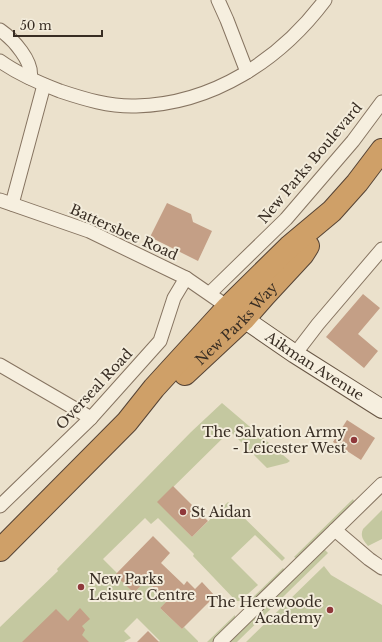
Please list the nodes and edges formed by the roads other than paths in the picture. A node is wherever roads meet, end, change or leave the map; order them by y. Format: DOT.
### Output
graph roads {
  1 [pos="218,0"];
  2 [pos="325,0"];
  3 [pos="0,30"];
  4 [pos="0,61"];
  5 [pos="247,72"];
  6 [pos="30,78"];
  7 [pos="44,85"];
  8 [pos="382,102"];
  9 [pos="382,150"];
  10 [pos="6,202"];
  11 [pos="382,249"];
  12 [pos="186,278"];
  13 [pos="210,293"];
  14 [pos="236,313"];
  15 [pos="295,354"];
  16 [pos="0,365"];
  17 [pos="382,409"];
  18 [pos="91,418"];
  19 [pos="382,484"];
  20 [pos="0,506"];
  21 [pos="335,530"];
  22 [pos="0,550"];
  23 [pos="382,568"];
  24 [pos="220,642"];
  1 -- 5 [label="street"];
  2 -- 5 [label="street"];
  3 -- 6 [label="street"];
  4 -- 6 [label="street"];
  5 -- 7 [label="street"];
  6 -- 7 [label="street"];
  7 -- 10 [label="street"];
  8 -- 13 [label="street, New Parks Boulevard"];
  9 -- 14 [label="highway, New Parks Way"];
  10 -- 12 [label="street, Battersbee Road"];
  11 -- 15 [label="street"];
  12 -- 13 [label="street, Battersbee Road"];
  12 -- 18 [label="street, Overseal Road"];
  13 -- 14 [label="street, Battersbee Road"];
  14 -- 15 [label="street, Aikman Avenue"];
  14 -- 22 [label="highway, New Parks Way"];
  15 -- 17 [label="street, Aikman Avenue"];
  16 -- 18 [label="street"];
  18 -- 20 [label="street, Overseal Road"];
  19 -- 21 [label="street"];
  21 -- 23 [label="street"];
  21 -- 24 [label="street"];
}
